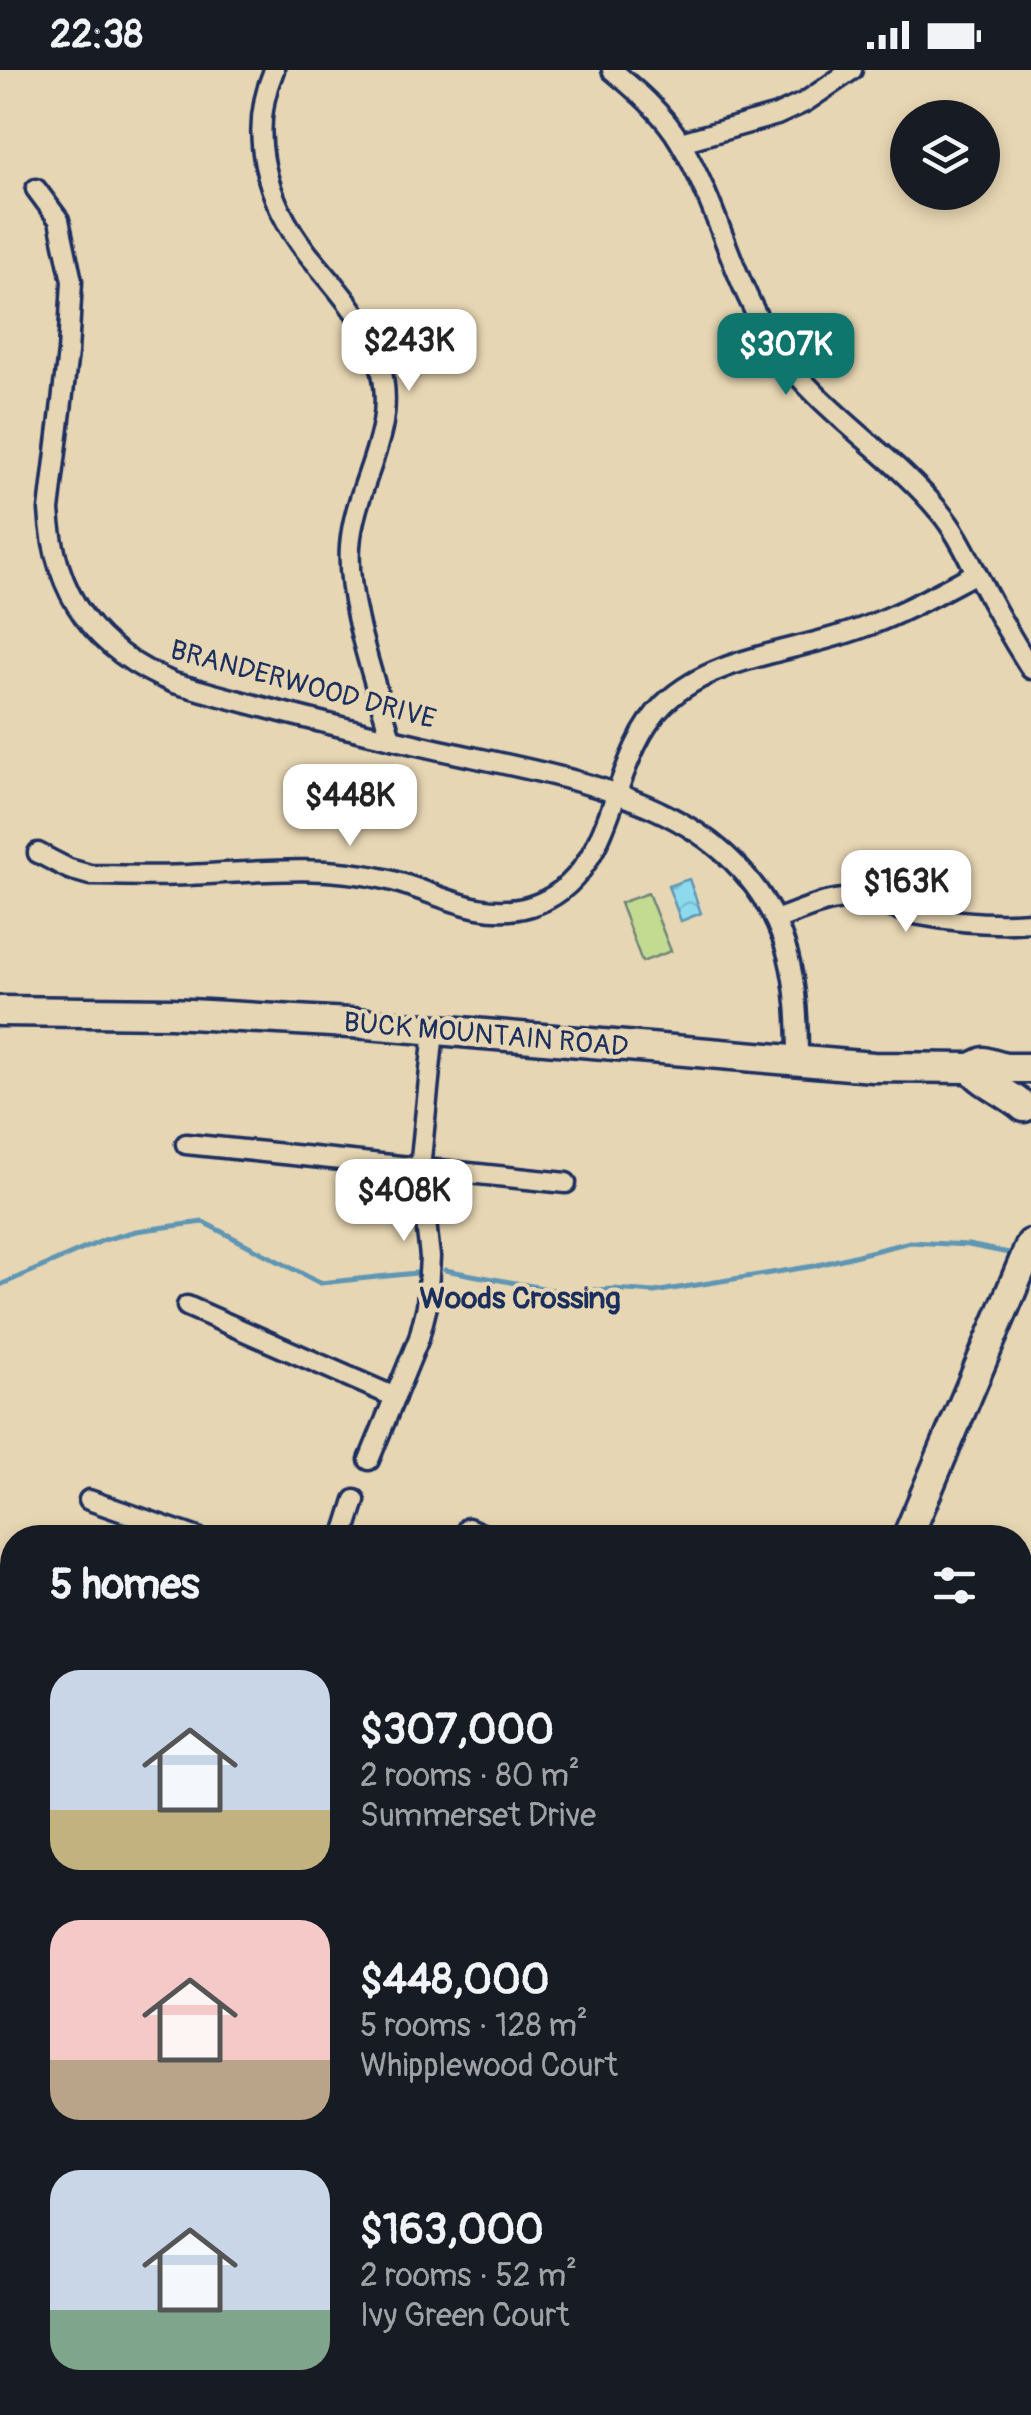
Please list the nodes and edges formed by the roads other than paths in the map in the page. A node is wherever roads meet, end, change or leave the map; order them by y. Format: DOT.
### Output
graph roads {
  1 [pos="274,70"];
  2 [pos="612,70"];
  3 [pos="852,70"];
  4 [pos="681,142"];
  5 [pos="36,189"];
  6 [pos="976,573"];
  7 [pos="1031,669"];
  8 [pos="391,739"];
  9 [pos="615,794"];
  10 [pos="38,852"];
  11 [pos="775,920"];
  12 [pos="1031,922"];
  13 [pos="0,1010"];
  14 [pos="434,1030"];
  15 [pos="798,1061"];
  16 [pos="972,1068"];
  17 [pos="1031,1068"];
  18 [pos="1031,1078"];
  19 [pos="1028,1114"];
  20 [pos="186,1144"];
  21 [pos="420,1169"];
  22 [pos="566,1183"];
  23 [pos="1031,1244"];
  24 [pos="187,1306"];
  25 [pos="396,1397"];
  26 [pos="369,1460"];
  27 [pos="89,1500"];
  28 [pos="355,1500"];
  29 [pos="161,1525"];
  30 [pos="347,1525"];
  31 [pos="912,1525"];
  1 -- 8 [label="street"];
  2 -- 4 [label="street"];
  3 -- 4 [label="street"];
  4 -- 6 [label="street"];
  5 -- 8 [label="street, BRANDERWOOD DRIVE"];
  6 -- 7 [label="street"];
  6 -- 9 [label="street"];
  8 -- 9 [label="street, BRANDERWOOD DRIVE"];
  9 -- 10 [label="street"];
  9 -- 11 [label="street, BRANDERWOOD DRIVE"];
  11 -- 12 [label="street"];
  11 -- 15 [label="street, BRANDERWOOD DRIVE"];
  13 -- 14 [label="main road, BUCK MOUNTAIN ROAD"];
  14 -- 15 [label="main road, BUCK MOUNTAIN ROAD"];
  14 -- 21 [label="street"];
  15 -- 16 [label="main road, BUCK MOUNTAIN ROAD"];
  16 -- 17 [label="main road, BUCK MOUNTAIN ROAD"];
  16 -- 19 [label="main road"];
  18 -- 19 [label="main road"];
  20 -- 21 [label="street"];
  21 -- 22 [label="street"];
  21 -- 25 [label="street"];
  23 -- 31 [label="main road"];
  24 -- 25 [label="street"];
  25 -- 26 [label="street"];
  27 -- 29 [label="street"];
  28 -- 30 [label="street"];
}
